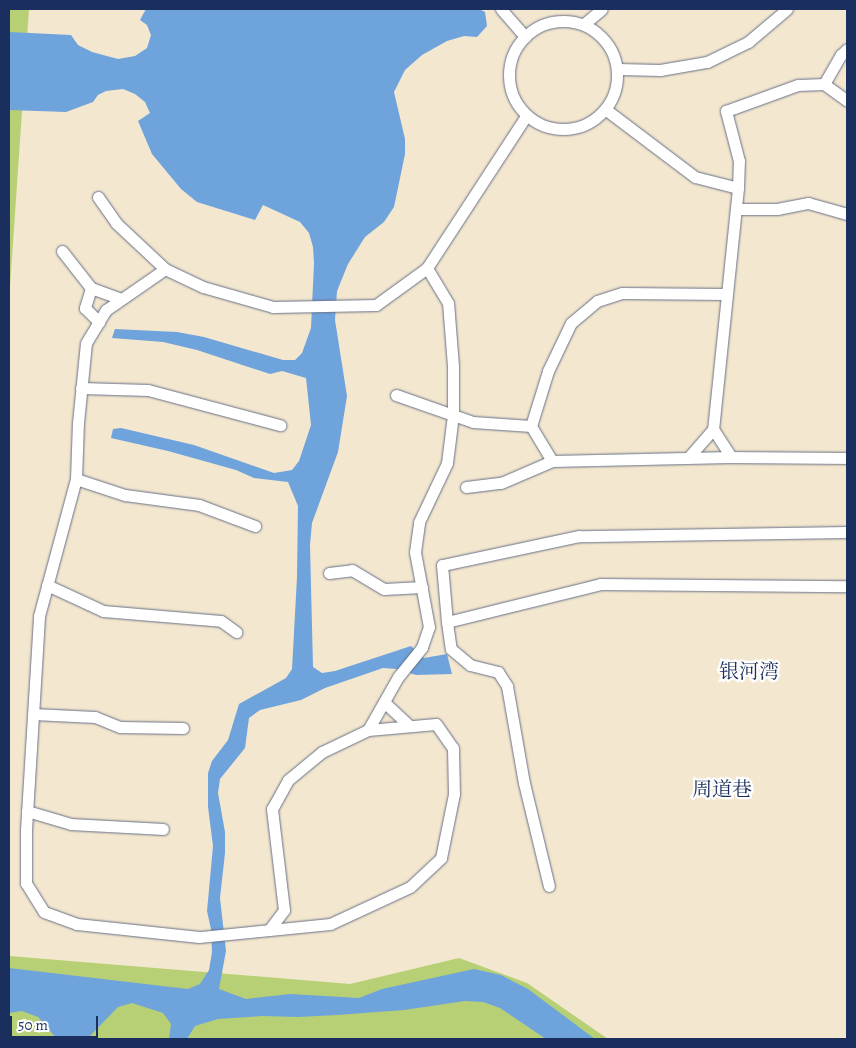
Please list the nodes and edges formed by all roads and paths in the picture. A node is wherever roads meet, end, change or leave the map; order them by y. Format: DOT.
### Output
graph roads {
  1 [pos="501,9"];
  2 [pos="602,9"];
  3 [pos="787,9"];
  4 [pos="584,24"];
  5 [pos="525,37"];
  6 [pos="847,49"];
  7 [pos="618,69"];
  8 [pos="824,84"];
  9 [pos="847,101"];
  10 [pos="605,109"];
  11 [pos="526,116"];
  12 [pos="738,188"];
  13 [pos="98,196"];
  14 [pos="736,209"];
  15 [pos="847,214"];
  16 [pos="62,251"];
  17 [pos="427,268"];
  18 [pos="165,269"];
  19 [pos="91,288"];
  20 [pos="725,294"];
  21 [pos="121,299"];
  22 [pos="99,322"];
  23 [pos="81,388"];
  24 [pos="396,395"];
  25 [pos="452,415"];
  26 [pos="280,425"];
  27 [pos="531,426"];
  28 [pos="713,429"];
  29 [pos="731,457"];
  30 [pos="688,458"];
  31 [pos="847,458"];
  32 [pos="552,461"];
  33 [pos="76,479"];
  34 [pos="466,486"];
  35 [pos="255,526"];
  36 [pos="847,532"];
  37 [pos="329,573"];
  38 [pos="47,585"];
  39 [pos="847,586"];
  40 [pos="422,587"];
  41 [pos="447,622"];
  42 [pos="236,632"];
  43 [pos="384,702"];
  44 [pos="33,714"];
  45 [pos="409,725"];
  46 [pos="183,728"];
  47 [pos="368,730"];
  48 [pos="27,812"];
  49 [pos="163,829"];
  50 [pos="549,886"];
  51 [pos="284,910"];
  52 [pos="300,927"];
  53 [pos="269,930"];
  1 -- 5 [label="street"];
  2 -- 4 [label="street"];
  3 -- 7 [label="street"];
  4 -- 5 [label="street"];
  4 -- 7 [label="street"];
  5 -- 11 [label="street"];
  6 -- 8 [label="street"];
  7 -- 10 [label="street"];
  8 -- 9 [label="street"];
  8 -- 12 [label="street"];
  10 -- 11 [label="street"];
  10 -- 12 [label="street"];
  11 -- 17 [label="street"];
  12 -- 14 [label="street"];
  13 -- 18 [label="street"];
  14 -- 15 [label="street"];
  14 -- 20 [label="street"];
  16 -- 19 [label="street"];
  17 -- 18 [label="street"];
  17 -- 25 [label="street"];
  18 -- 21 [label="street"];
  19 -- 21 [label="street"];
  19 -- 22 [label="street"];
  20 -- 27 [label="street"];
  20 -- 28 [label="street"];
  21 -- 22 [label="street"];
  22 -- 23 [label="street"];
  23 -- 26 [label="street"];
  23 -- 33 [label="street"];
  24 -- 25 [label="street"];
  25 -- 27 [label="street"];
  25 -- 40 [label="street"];
  27 -- 32 [label="street"];
  28 -- 29 [label="street"];
  28 -- 30 [label="street"];
  29 -- 30 [label="street"];
  29 -- 31 [label="street"];
  30 -- 32 [label="street"];
  32 -- 34 [label="street"];
  33 -- 35 [label="street"];
  33 -- 38 [label="street"];
  36 -- 41 [label="street"];
  37 -- 40 [label="street"];
  38 -- 42 [label="street"];
  38 -- 44 [label="street"];
  39 -- 41 [label="street"];
  40 -- 43 [label="street"];
  41 -- 50 [label="street"];
  43 -- 45 [label="street"];
  43 -- 47 [label="street"];
  44 -- 46 [label="street"];
  44 -- 48 [label="street"];
  45 -- 47 [label="street"];
  45 -- 52 [label="street"];
  47 -- 51 [label="street"];
  48 -- 49 [label="street"];
  48 -- 53 [label="street"];
  51 -- 52 [label="street"];
  51 -- 53 [label="street"];
  52 -- 53 [label="street"];
}
